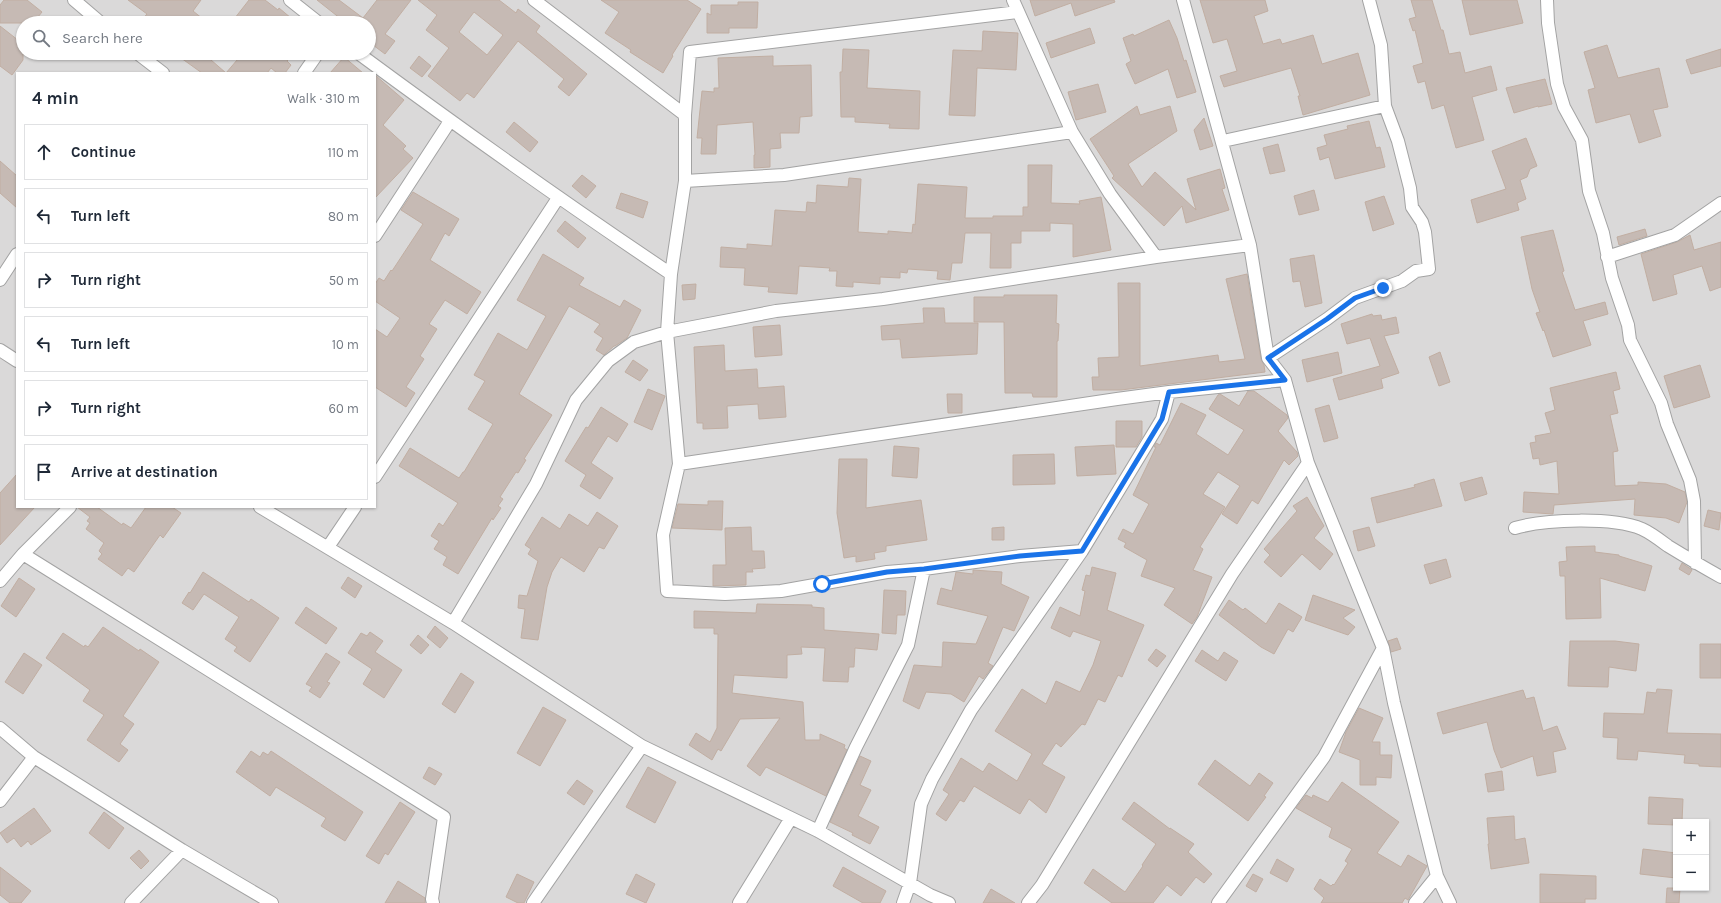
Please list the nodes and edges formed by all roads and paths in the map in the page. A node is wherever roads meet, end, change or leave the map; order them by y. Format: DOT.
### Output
graph roads {
  1 [pos="74,0"];
  2 [pos="290,0"];
  3 [pos="534,0"];
  4 [pos="1013,0"];
  5 [pos="1183,0"];
  6 [pos="1369,0"];
  7 [pos="1549,1"];
  8 [pos="1018,12"];
  9 [pos="93,16"];
  10 [pos="310,16"];
  11 [pos="142,60"];
  12 [pos="313,60"];
  13 [pos="367,60"];
  14 [pos="149,69"];
  15 [pos="160,72"];
  16 [pos="305,72"];
  17 [pos="1385,106"];
  18 [pos="685,115"];
  19 [pos="450,121"];
  20 [pos="1072,132"];
  21 [pos="1223,141"];
  22 [pos="685,181"];
  23 [pos="558,198"];
  24 [pos="1721,203"];
  25 [pos="376,234"];
  26 [pos="1250,244"];
  27 [pos="16,256"];
  28 [pos="1156,257"];
  29 [pos="1607,257"];
  30 [pos="671,274"];
  31 [pos="0,280"];
  32 [pos="667,332"];
  33 [pos="0,350"];
  34 [pos="1268,358"];
  35 [pos="16,360"];
  36 [pos="1285,380"];
  37 [pos="1169,392"];
  38 [pos="1308,463"];
  39 [pos="679,464"];
  40 [pos="376,475"];
  41 [pos="69,508"];
  42 [pos="262,508"];
  43 [pos="354,508"];
  44 [pos="1515,528"];
  45 [pos="328,547"];
  46 [pos="1082,551"];
  47 [pos="23,554"];
  48 [pos="1695,563"];
  49 [pos="924,569"];
  50 [pos="1721,577"];
  51 [pos="0,581"];
  52 [pos="453,623"];
  53 [pos="1383,648"];
  54 [pos="0,728"];
  55 [pos="642,746"];
  56 [pos="34,757"];
  57 [pos="0,801"];
  58 [pos="791,818"];
  59 [pos="818,831"];
  60 [pos="182,850"];
  61 [pos="1437,876"];
  62 [pos="910,883"];
  63 [pos="131,903"];
  64 [pos="272,903"];
  65 [pos="433,903"];
  66 [pos="533,903"];
  67 [pos="739,903"];
  68 [pos="903,903"];
  69 [pos="949,903"];
  70 [pos="1028,903"];
  71 [pos="1218,903"];
  72 [pos="1415,903"];
  73 [pos="1450,903"];
  1 -- 9 [label="street"];
  2 -- 10 [label="street"];
  3 -- 18 [label="street"];
  4 -- 8 [label="street"];
  5 -- 21 [label="street"];
  6 -- 17 [label="street"];
  7 -- 29 [label="street"];
  8 -- 18 [label="street"];
  8 -- 20 [label="street"];
  11 -- 14 [label="street"];
  12 -- 16 [label="street"];
  13 -- 19 [label="street"];
  14 -- 15 [label="street"];
  17 -- 21 [label="street"];
  17 -- 34 [label="street"];
  18 -- 22 [label="street"];
  19 -- 23 [label="street"];
  19 -- 25 [label="street"];
  20 -- 22 [label="street"];
  20 -- 28 [label="street"];
  21 -- 26 [label="street"];
  22 -- 30 [label="street"];
  23 -- 30 [label="street"];
  23 -- 40 [label="street"];
  24 -- 29 [label="street"];
  26 -- 28 [label="street"];
  26 -- 34 [label="street"];
  27 -- 31 [label="street"];
  28 -- 32 [label="street"];
  29 -- 48 [label="street"];
  30 -- 32 [label="street"];
  32 -- 39 [label="street"];
  32 -- 52 [label="street"];
  33 -- 35 [label="street"];
  34 -- 36 [label="street"];
  36 -- 37 [label="street"];
  36 -- 38 [label="street"];
  37 -- 39 [label="street"];
  37 -- 46 [label="street"];
  38 -- 53 [label="street"];
  38 -- 70 [label="street"];
  39 -- 49 [label="street"];
  41 -- 47 [label="street"];
  42 -- 45 [label="street"];
  43 -- 45 [label="street"];
  44 -- 48 [label="street"];
  45 -- 52 [label="street"];
  46 -- 49 [label="street"];
  46 -- 62 [label="street"];
  47 -- 51 [label="street"];
  47 -- 65 [label="street"];
  48 -- 50 [label="street"];
  49 -- 59 [label="street"];
  52 -- 55 [label="street"];
  53 -- 61 [label="street"];
  53 -- 71 [label="street"];
  54 -- 56 [label="street"];
  55 -- 58 [label="street"];
  55 -- 66 [label="street"];
  56 -- 57 [label="street"];
  56 -- 60 [label="street"];
  58 -- 59 [label="street"];
  58 -- 67 [label="street"];
  59 -- 62 [label="street"];
  60 -- 63 [label="street"];
  60 -- 64 [label="street"];
  61 -- 72 [label="street"];
  61 -- 73 [label="street"];
  62 -- 68 [label="street"];
  62 -- 69 [label="street"];
}
